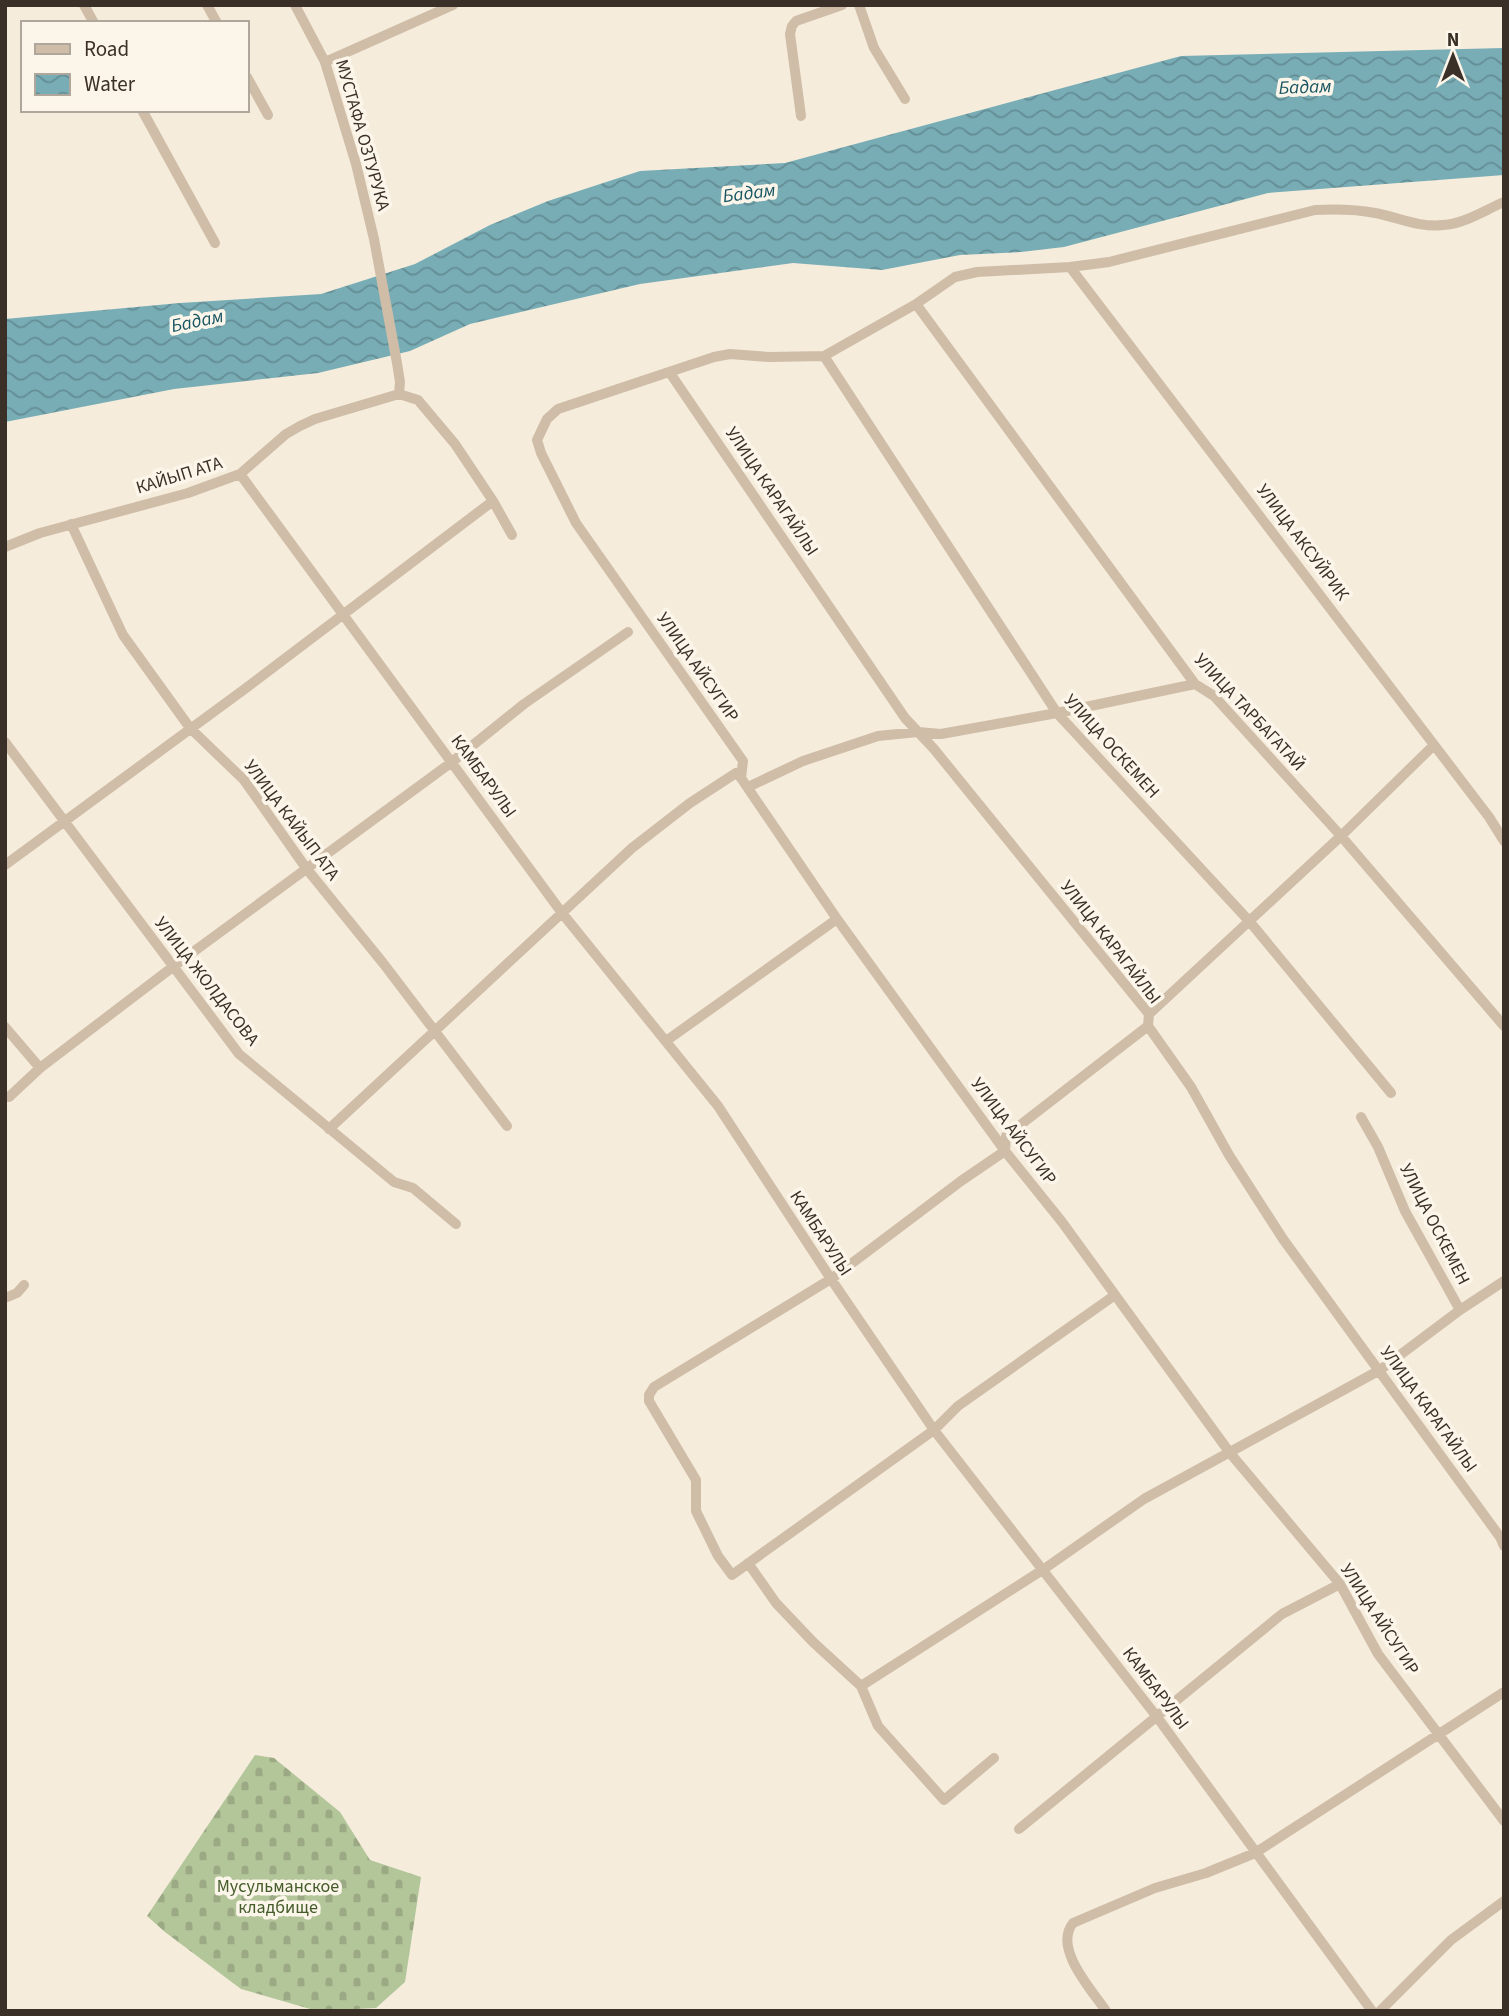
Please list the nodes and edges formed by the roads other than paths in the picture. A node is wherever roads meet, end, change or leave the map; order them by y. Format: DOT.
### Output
graph roads {
  1 [pos="84,5"];
  2 [pos="207,5"];
  3 [pos="295,5"];
  4 [pos="453,5"];
  5 [pos="842,5"];
  6 [pos="859,5"];
  7 [pos="93,21"];
  8 [pos="216,21"];
  9 [pos="325,62"];
  10 [pos="248,79"];
  11 [pos="905,100"];
  12 [pos="143,112"];
  13 [pos="268,116"];
  14 [pos="801,116"];
  15 [pos="1504,202"];
  16 [pos="215,243"];
  17 [pos="1070,267"];
  18 [pos="916,304"];
  19 [pos="824,356"];
  20 [pos="670,373"];
  21 [pos="399,394"];
  22 [pos="240,474"];
  23 [pos="493,501"];
  24 [pos="71,524"];
  25 [pos="512,535"];
  26 [pos="5,547"];
  27 [pos="344,614"];
  28 [pos="628,632"];
  29 [pos="1195,684"];
  30 [pos="1057,713"];
  31 [pos="190,729"];
  32 [pos="918,732"];
  33 [pos="5,742"];
  34 [pos="1434,745"];
  35 [pos="452,762"];
  36 [pos="745,783"];
  37 [pos="64,821"];
  38 [pos="1341,836"];
  39 [pos="1504,841"];
  40 [pos="5,865"];
  41 [pos="306,868"];
  42 [pos="562,913"];
  43 [pos="837,919"];
  44 [pos="1250,922"];
  45 [pos="173,966"];
  46 [pos="1149,1014"];
  47 [pos="1148,1026"];
  48 [pos="1504,1026"];
  49 [pos="5,1027"];
  50 [pos="433,1032"];
  51 [pos="666,1041"];
  52 [pos="40,1068"];
  53 [pos="1391,1093"];
  54 [pos="9,1097"];
  55 [pos="1361,1117"];
  56 [pos="507,1126"];
  57 [pos="329,1129"];
  58 [pos="1004,1152"];
  59 [pos="456,1224"];
  60 [pos="831,1279"];
  61 [pos="24,1285"];
  62 [pos="1502,1286"];
  63 [pos="1115,1295"];
  64 [pos="5,1298"];
  65 [pos="1460,1310"];
  66 [pos="1380,1370"];
  67 [pos="934,1430"];
  68 [pos="1230,1453"];
  69 [pos="1504,1546"];
  70 [pos="748,1563"];
  71 [pos="1044,1569"];
  72 [pos="1340,1584"];
  73 [pos="861,1686"];
  74 [pos="1504,1692"];
  75 [pos="1157,1717"];
  76 [pos="1438,1733"];
  77 [pos="994,1758"];
  78 [pos="1504,1821"];
  79 [pos="1019,1829"];
  80 [pos="1255,1853"];
  81 [pos="1504,1901"];
  82 [pos="1106,2011"];
  83 [pos="1372,2011"];
  84 [pos="1380,2011"];
  1 -- 7 [label="street"];
  2 -- 8 [label="street"];
  3 -- 9 [label="street, МУСТАФА ОЗТУРУКА"];
  4 -- 9 [label="street"];
  5 -- 14 [label="street"];
  6 -- 11 [label="street"];
  9 -- 21 [label="street, МУСТАФА ОЗТУРУКА"];
  10 -- 13 [label="street"];
  12 -- 16 [label="street"];
  15 -- 17 [label="street"];
  17 -- 18 [label="street"];
  17 -- 34 [label="street, УЛИЦА АКСУЙРИК"];
  18 -- 19 [label="street"];
  18 -- 29 [label="street, УЛИЦА ТАРБАГАТАЙ"];
  19 -- 20 [label="street"];
  19 -- 30 [label="street, УЛИЦА ОСКЕМЕН"];
  20 -- 32 [label="street, УЛИЦА КАРАГАЙЛЫ"];
  20 -- 36 [label="street, УЛИЦА АЙСУГИР"];
  21 -- 22 [label="street, КАЙЫП АТА"];
  21 -- 23 [label="street"];
  22 -- 24 [label="street, КАЙЫП АТА"];
  22 -- 27 [label="street, КАМБАРУЛЫ"];
  23 -- 25 [label="street"];
  23 -- 27 [label="street"];
  24 -- 26 [label="street, КАЙЫП АТА"];
  24 -- 31 [label="street, УЛИЦА КАЙЫП АТА"];
  27 -- 31 [label="street"];
  27 -- 35 [label="street, КАМБАРУЛЫ"];
  28 -- 35 [label="street"];
  29 -- 30 [label="street"];
  29 -- 38 [label="street, УЛИЦА ТАРБАГАТАЙ"];
  30 -- 32 [label="street"];
  30 -- 44 [label="street, УЛИЦА ОСКЕМЕН"];
  31 -- 37 [label="street"];
  31 -- 41 [label="street, УЛИЦА КАЙЫП АТА"];
  32 -- 36 [label="street"];
  32 -- 46 [label="street, УЛИЦА КАРАГАЙЛЫ"];
  33 -- 37 [label="street, УЛИЦА ЖОЛДАСОВА"];
  34 -- 38 [label="street"];
  34 -- 39 [label="street, УЛИЦА АКСУЙРИК"];
  35 -- 41 [label="street"];
  35 -- 42 [label="street, КАМБАРУЛЫ"];
  36 -- 42 [label="street"];
  36 -- 43 [label="street, УЛИЦА АЙСУГИР"];
  37 -- 40 [label="street"];
  37 -- 45 [label="street, УЛИЦА ЖОЛДАСОВА"];
  38 -- 44 [label="street"];
  38 -- 48 [label="street, УЛИЦА ТАРБАГАТАЙ"];
  41 -- 45 [label="street"];
  41 -- 50 [label="street, УЛИЦА КАЙЫП АТА"];
  42 -- 50 [label="street"];
  42 -- 51 [label="street, КАМБАРУЛЫ"];
  43 -- 51 [label="street"];
  43 -- 58 [label="street, УЛИЦА АЙСУГИР"];
  44 -- 46 [label="street"];
  44 -- 53 [label="street, УЛИЦА ОСКЕМЕН"];
  45 -- 52 [label="street"];
  45 -- 57 [label="street, УЛИЦА ЖОЛДАСОВА"];
  46 -- 47 [label="street, УЛИЦА КАРАГАЙЛЫ"];
  47 -- 58 [label="street"];
  47 -- 66 [label="street, УЛИЦА КАРАГАЙЛЫ"];
  49 -- 52 [label="street"];
  50 -- 56 [label="street, УЛИЦА КАЙЫП АТА"];
  50 -- 57 [label="street"];
  51 -- 60 [label="street, КАМБАРУЛЫ"];
  52 -- 54 [label="street"];
  55 -- 65 [label="street, УЛИЦА ОСКЕМЕН"];
  57 -- 59 [label="street, УЛИЦА ЖОЛДАСОВА"];
  58 -- 60 [label="street"];
  58 -- 63 [label="street, УЛИЦА АЙСУГИР"];
  60 -- 67 [label="street, КАМБАРУЛЫ"];
  60 -- 70 [label="street"];
  61 -- 64 [label="street"];
  62 -- 65 [label="street"];
  63 -- 67 [label="street"];
  63 -- 68 [label="street, УЛИЦА АЙСУГИР"];
  65 -- 66 [label="street"];
  66 -- 68 [label="street"];
  66 -- 69 [label="street, УЛИЦА КАРАГАЙЛЫ"];
  67 -- 70 [label="street"];
  67 -- 71 [label="street, КАМБАРУЛЫ"];
  68 -- 71 [label="street"];
  68 -- 72 [label="street, УЛИЦА АЙСУГИР"];
  70 -- 73 [label="street"];
  71 -- 73 [label="street"];
  71 -- 75 [label="street, КАМБАРУЛЫ"];
  72 -- 75 [label="street"];
  72 -- 76 [label="street, УЛИЦА АЙСУГИР"];
  73 -- 77 [label="street"];
  74 -- 76 [label="street"];
  75 -- 79 [label="street"];
  75 -- 80 [label="street, КАМБАРУЛЫ"];
  76 -- 78 [label="street, УЛИЦА АЙСУГИР"];
  76 -- 80 [label="street"];
  80 -- 82 [label="street"];
  80 -- 83 [label="street, КАМБАРУЛЫ"];
  81 -- 84 [label="street"];
}
